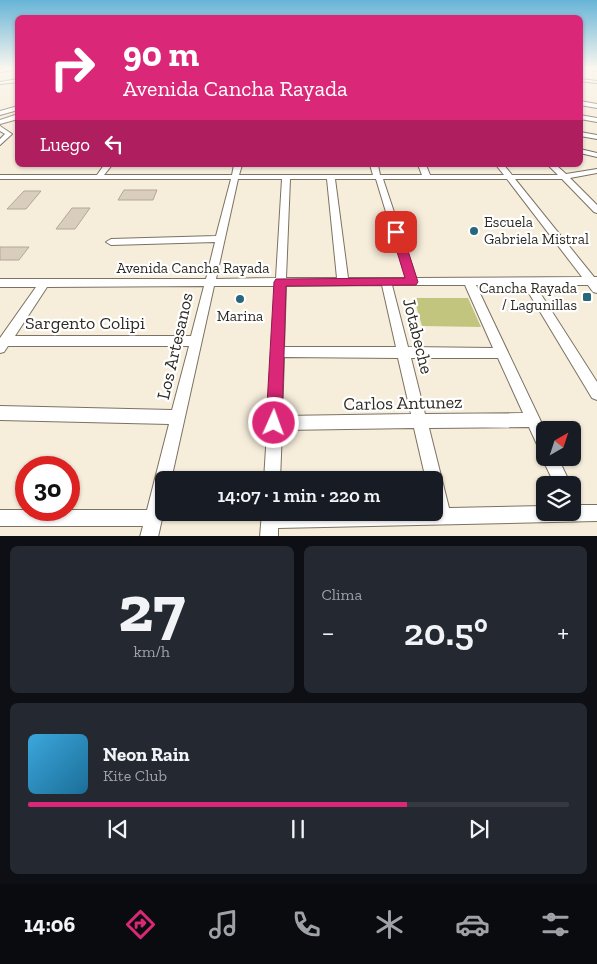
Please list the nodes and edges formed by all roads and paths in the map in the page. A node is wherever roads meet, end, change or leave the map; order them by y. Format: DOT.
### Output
graph roads {
  1 [pos="583,104"];
  2 [pos="597,106"];
  3 [pos="15,109"];
  4 [pos="0,113"];
  5 [pos="15,114"];
  6 [pos="0,118"];
  7 [pos="15,118"];
  8 [pos="583,118"];
  9 [pos="597,120"];
  10 [pos="0,122"];
  11 [pos="0,128"];
  12 [pos="15,132"];
  13 [pos="10,134"];
  14 [pos="583,135"];
  15 [pos="597,137"];
  16 [pos="0,144"];
  17 [pos="583,152"];
  18 [pos="597,155"];
  19 [pos="106,167"];
  20 [pos="238,167"];
  21 [pos="375,167"];
  22 [pos="423,167"];
  23 [pos="502,167"];
  24 [pos="554,167"];
  25 [pos="596,172"];
  26 [pos="0,177"];
  27 [pos="99,177"];
  28 [pos="235,177"];
  29 [pos="286,177"];
  30 [pos="330,177"];
  31 [pos="378,177"];
  32 [pos="427,177"];
  33 [pos="509,177"];
  34 [pos="564,177"];
  35 [pos="597,210"];
  36 [pos="220,239"];
  37 [pos="111,242"];
  38 [pos="528,281"];
  39 [pos="280,282"];
  40 [pos="343,282"];
  41 [pos="386,282"];
  42 [pos="412,282"];
  43 [pos="469,282"];
  44 [pos="0,283"];
  45 [pos="44,283"];
  46 [pos="209,283"];
  47 [pos="595,284"];
  48 [pos="195,341"];
  49 [pos="2,344"];
  50 [pos="277,352"];
  51 [pos="403,352"];
  52 [pos="502,352"];
  53 [pos="597,394"];
  54 [pos="0,413"];
  55 [pos="177,417"];
  56 [pos="533,420"];
  57 [pos="420,421"];
  58 [pos="274,423"];
  59 [pos="536,426"];
  60 [pos="272,471"];
  61 [pos="432,471"];
  62 [pos="581,511"];
  63 [pos="536,512"];
  64 [pos="597,513"];
  65 [pos="443,516"];
  66 [pos="0,518"];
  67 [pos="154,518"];
  68 [pos="319,521"];
  69 [pos="270,523"];
  70 [pos="149,536"];
  1 -- 2 [label="street"];
  3 -- 4 [label="street"];
  5 -- 6 [label="main road"];
  7 -- 10 [label="main road"];
  8 -- 9 [label="street"];
  11 -- 13 [label="street"];
  12 -- 13 [label="street"];
  13 -- 16 [label="street"];
  14 -- 15 [label="street"];
  17 -- 18 [label="street"];
  19 -- 27 [label="street"];
  20 -- 28 [label="street, Los Artesanos"];
  21 -- 31 [label="street, Jotabeche"];
  22 -- 32 [label="street"];
  23 -- 33 [label="street"];
  24 -- 34 [label="street"];
  25 -- 34 [label="street"];
  26 -- 27 [label="street"];
  27 -- 28 [label="street"];
  28 -- 29 [label="street"];
  28 -- 36 [label="street, Los Artesanos"];
  29 -- 30 [label="street"];
  29 -- 39 [label="street"];
  30 -- 31 [label="street"];
  30 -- 40 [label="street"];
  31 -- 32 [label="street"];
  31 -- 42 [label="street, Jotabeche"];
  32 -- 33 [label="street"];
  33 -- 34 [label="street"];
  33 -- 47 [label="street"];
  34 -- 35 [label="street"];
  36 -- 37 [label="street"];
  36 -- 46 [label="street, Los Artesanos"];
  38 -- 43 [label="street, Avenida Cancha Rayada"];
  38 -- 47 [label="street, Avenida Cancha Rayada"];
  38 -- 53 [label="street"];
  39 -- 40 [label="street, Avenida Cancha Rayada"];
  39 -- 46 [label="street, Avenida Cancha Rayada"];
  39 -- 50 [label="street"];
  40 -- 41 [label="street, Avenida Cancha Rayada"];
  41 -- 42 [label="street, Avenida Cancha Rayada"];
  41 -- 51 [label="street, Jotabeche"];
  42 -- 43 [label="street, Avenida Cancha Rayada"];
  43 -- 52 [label="street"];
  44 -- 45 [label="street, Avenida Cancha Rayada"];
  45 -- 46 [label="street, Avenida Cancha Rayada"];
  45 -- 49 [label="street"];
  46 -- 48 [label="street, Los Artesanos"];
  48 -- 49 [label="street, Sargento Colipi"];
  48 -- 55 [label="street, Los Artesanos"];
  50 -- 51 [label="street"];
  50 -- 58 [label="street"];
  51 -- 52 [label="street"];
  51 -- 57 [label="street, Jotabeche"];
  52 -- 56 [label="street"];
  54 -- 55 [label="street"];
  55 -- 67 [label="street, Los Artesanos"];
  56 -- 57 [label="street, Carlos Antunez"];
  56 -- 59 [label="street"];
  57 -- 58 [label="street, Carlos Antunez"];
  57 -- 61 [label="street, Jotabeche"];
  58 -- 60 [label="street"];
  62 -- 64 [label="street"];
  63 -- 65 [label="street"];
  66 -- 67 [label="street"];
  67 -- 70 [label="street, Los Artesanos"];
  68 -- 69 [label="street"];
}
